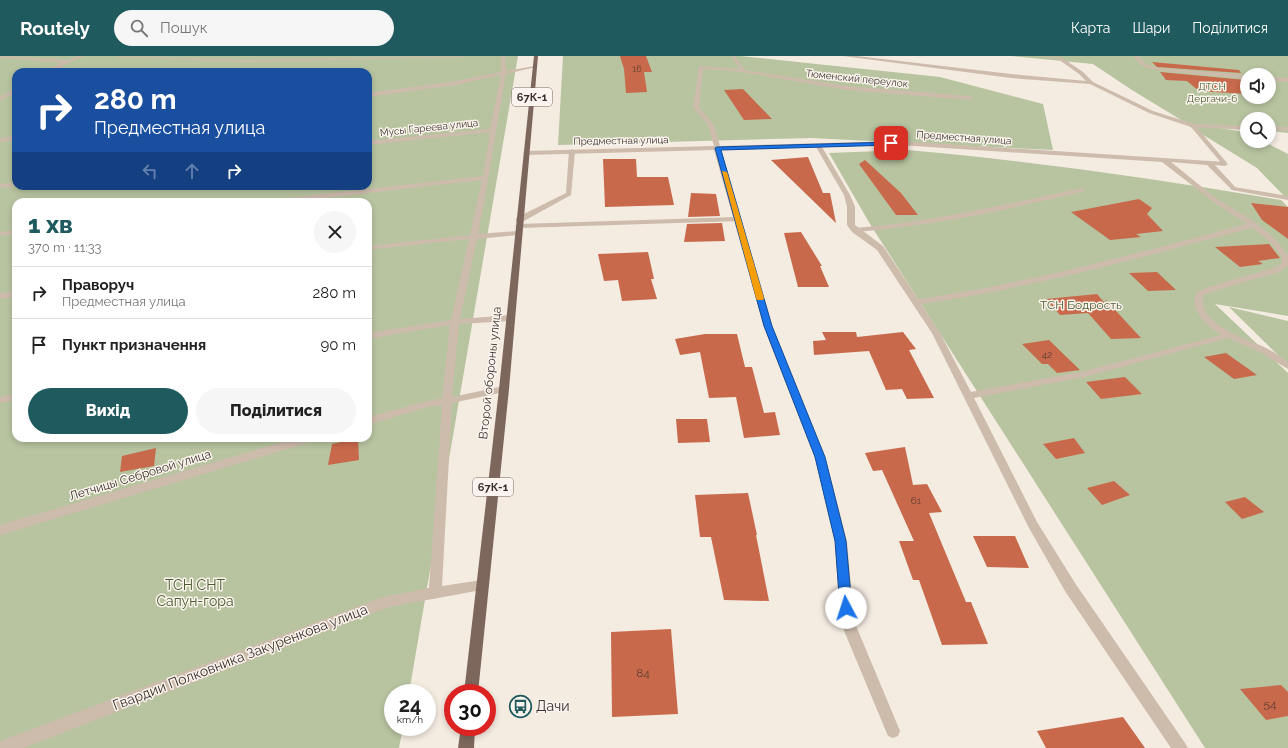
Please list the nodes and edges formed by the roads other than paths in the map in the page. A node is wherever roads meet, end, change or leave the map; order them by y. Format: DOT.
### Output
graph roads {
  1 [pos="83,56"];
  2 [pos="118,56"];
  3 [pos="463,56"];
  4 [pos="503,56"];
  5 [pos="536,56"];
  6 [pos="733,56"];
  7 [pos="845,56"];
  8 [pos="1040,56"];
  9 [pos="1135,56"];
  10 [pos="0,57"];
  11 [pos="20,57"];
  12 [pos="68,61"];
  13 [pos="534,67"];
  14 [pos="55,68"];
  15 [pos="744,71"];
  16 [pos="504,73"];
  17 [pos="1240,76"];
  18 [pos="1276,79"];
  19 [pos="1288,80"];
  20 [pos="1091,84"];
  21 [pos="12,92"];
  22 [pos="372,94"];
  23 [pos="970,98"];
  24 [pos="0,99"];
  25 [pos="1193,126"];
  26 [pos="1240,128"];
  27 [pos="1276,128"];
  28 [pos="1288,129"];
  29 [pos="493,130"];
  30 [pos="12,138"];
  31 [pos="0,140"];
  32 [pos="372,143"];
  33 [pos="818,144"];
  34 [pos="717,148"];
  35 [pos="572,151"];
  36 [pos="526,152"];
  37 [pos="1164,160"];
  38 [pos="1209,163"];
  39 [pos="486,178"];
  40 [pos="12,184"];
  41 [pos="0,186"];
  42 [pos="1082,190"];
  43 [pos="306,198"];
  44 [pos="1288,198"];
  45 [pos="737,218"];
  46 [pos="1253,225"];
  47 [pos="519,226"];
  48 [pos="855,230"];
  49 [pos="12,232"];
  50 [pos="0,234"];
  51 [pos="474,237"];
  52 [pos="372,248"];
  53 [pos="12,294"];
  54 [pos="0,296"];
  55 [pos="915,302"];
  56 [pos="511,318"];
  57 [pos="455,322"];
  58 [pos="372,335"];
  59 [pos="1228,336"];
  60 [pos="1288,366"];
  61 [pos="504,389"];
  62 [pos="967,396"];
  63 [pos="12,398"];
  64 [pos="0,400"];
  65 [pos="447,401"];
  66 [pos="372,420"];
  67 [pos="297,442"];
  68 [pos="0,530"];
  69 [pos="482,585"];
  70 [pos="435,592"];
  71 [pos="472,684"];
  72 [pos="893,730"];
  73 [pos="467,736"];
  74 [pos="3,748"];
  75 [pos="466,748"];
  76 [pos="1180,748"];
  1 -- 12 [label="street"];
  2 -- 3 [label="street"];
  4 -- 16 [label="street"];
  5 -- 13 [label="main road, Второй обороны улица / 67К-1"];
  6 -- 15 [label="street"];
  7 -- 20 [label="street"];
  8 -- 20 [label="street"];
  9 -- 17 [label="street"];
  10 -- 11 [label="street"];
  11 -- 12 [label="street"];
  12 -- 14 [label="street"];
  13 -- 16 [label="street"];
  13 -- 36 [label="main road, Второй обороны улица / 67К-1"];
  15 -- 23 [label="street, Тюменский переулок"];
  15 -- 34 [label="street"];
  16 -- 22 [label="street"];
  16 -- 29 [label="street"];
  18 -- 19 [label="street"];
  20 -- 25 [label="street"];
  21 -- 24 [label="street"];
  25 -- 26 [label="street"];
  25 -- 38 [label="street, Предместная улица"];
  27 -- 28 [label="street"];
  29 -- 32 [label="street, Мусы Гареева улица"];
  29 -- 39 [label="street"];
  30 -- 31 [label="street"];
  33 -- 34 [label="street, Предместная улица"];
  33 -- 37 [label="street, Предместная улица"];
  33 -- 48 [label="street"];
  34 -- 35 [label="street, Предместная улица"];
  34 -- 45 [label="street"];
  35 -- 36 [label="street, Предместная улица"];
  35 -- 47 [label="street"];
  36 -- 47 [label="main road, Второй обороны улица / 67К-1"];
  37 -- 38 [label="street, Предместная улица"];
  37 -- 46 [label="street"];
  38 -- 44 [label="street"];
  39 -- 43 [label="street"];
  39 -- 51 [label="street"];
  40 -- 41 [label="street"];
  42 -- 48 [label="street"];
  45 -- 47 [label="street"];
  45 -- 72 [label="street"];
  46 -- 55 [label="street"];
  46 -- 59 [label="street"];
  47 -- 51 [label="street"];
  47 -- 56 [label="main road, Второй обороны улица / 67К-1"];
  48 -- 55 [label="street"];
  49 -- 50 [label="street"];
  51 -- 52 [label="street"];
  51 -- 57 [label="street"];
  53 -- 54 [label="street"];
  55 -- 62 [label="street"];
  56 -- 57 [label="street"];
  56 -- 61 [label="main road, Второй обороны улица / 67К-1"];
  57 -- 58 [label="street"];
  57 -- 65 [label="street"];
  59 -- 60 [label="street"];
  59 -- 62 [label="street"];
  61 -- 65 [label="street"];
  61 -- 69 [label="main road, Второй обороны улица / 67К-1"];
  62 -- 76 [label="street"];
  63 -- 64 [label="street"];
  65 -- 66 [label="street"];
  65 -- 70 [label="street"];
  67 -- 68 [label="street, Летчицы Себровой улица"];
  69 -- 70 [label="street, Гвардии Полковника Закуренкова улица"];
  69 -- 71 [label="main road, Второй обороны улица / 67К-1"];
  70 -- 74 [label="street, Гвардии Полковника Закуренкова улица"];
  73 -- 75 [label="main road"];
}
